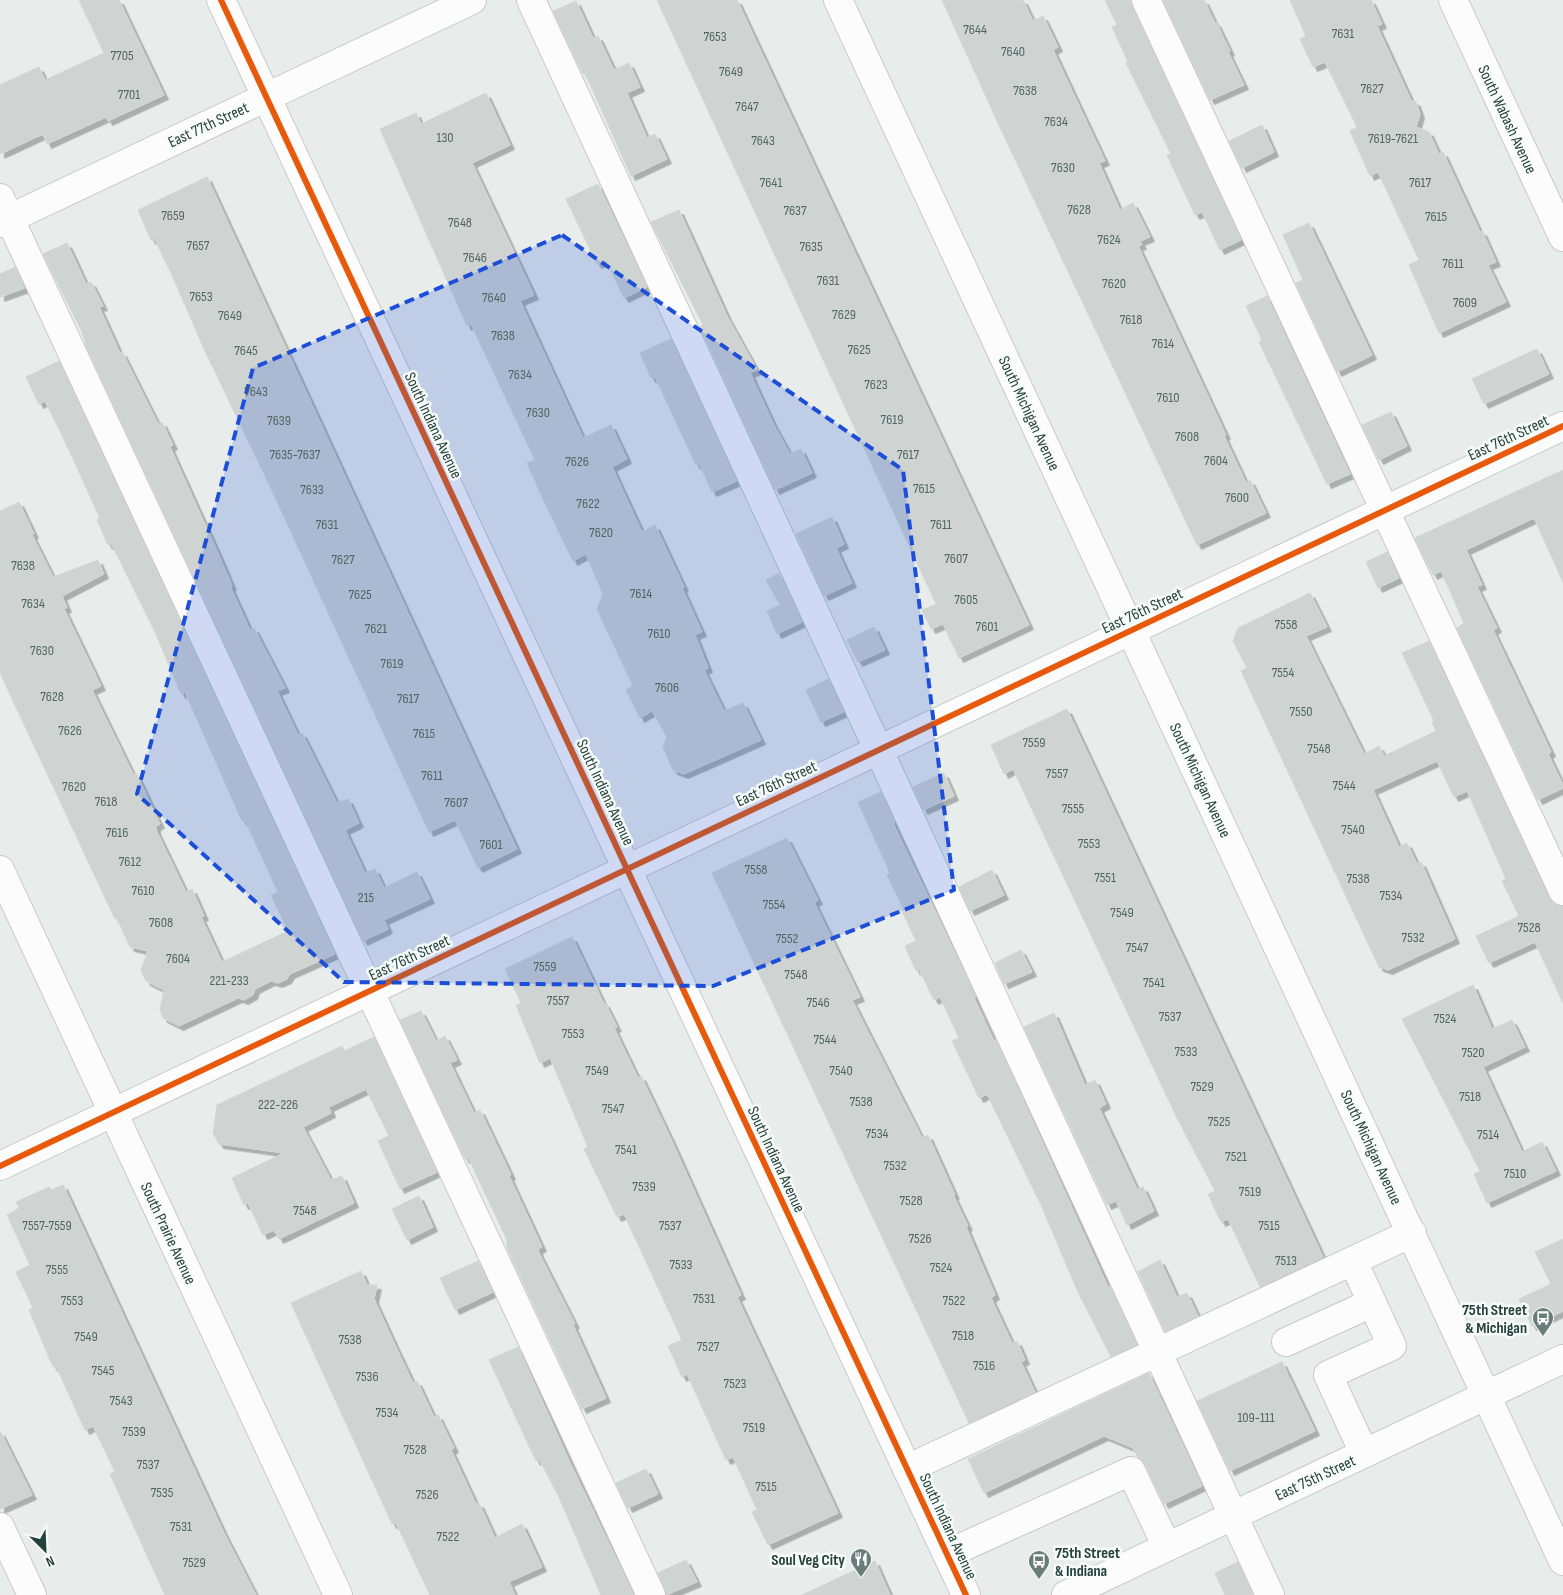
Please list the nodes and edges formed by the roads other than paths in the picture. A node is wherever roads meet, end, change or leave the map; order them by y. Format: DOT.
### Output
graph roads {
  1 [pos="221,0"];
  2 [pos="472,0"];
  3 [pos="531,0"];
  4 [pos="838,0"];
  5 [pos="1146,0"];
  6 [pos="1453,0"];
  7 [pos="266,96"];
  8 [pos="3,213"];
  9 [pos="1563,237"];
  10 [pos="1563,426"];
  11 [pos="1384,511"];
  12 [pos="1131,630"];
  13 [pos="878,750"];
  14 [pos="627,869"];
  15 [pos="0,870"];
  16 [pos="1563,891"];
  17 [pos="371,990"];
  18 [pos="113,1112"];
  19 [pos="0,1166"];
  20 [pos="1412,1233"];
  21 [pos="1353,1261"];
  22 [pos="1372,1303"];
  23 [pos="1286,1342"];
  24 [pos="1157,1352"];
  25 [pos="1563,1359"];
  26 [pos="1487,1395"];
  27 [pos="1364,1454"];
  28 [pos="907,1469"];
  29 [pos="1233,1516"];
  30 [pos="0,1527"];
  31 [pos="1167,1547"];
  32 [pos="947,1554"];
  33 [pos="1563,1561"];
  34 [pos="1115,1585"];
  35 [pos="32,1595"];
  36 [pos="338,1595"];
  37 [pos="651,1595"];
  38 [pos="966,1595"];
  39 [pos="1066,1595"];
  40 [pos="1270,1595"];
  1 -- 7 [label="street, South Indiana Avenue"];
  2 -- 7 [label="street, East 77th Street"];
  3 -- 13 [label="street"];
  4 -- 12 [label="street, South Michigan Avenue"];
  5 -- 11 [label="street"];
  6 -- 9 [label="street, South Wabash Avenue"];
  7 -- 8 [label="street, East 77th Street"];
  7 -- 14 [label="street, South Indiana Avenue"];
  8 -- 17 [label="street"];
  10 -- 11 [label="street, East 76th Street"];
  11 -- 12 [label="street, East 76th Street"];
  11 -- 16 [label="street"];
  12 -- 13 [label="street, East 76th Street"];
  12 -- 20 [label="street, South Michigan Avenue"];
  13 -- 14 [label="street, East 76th Street"];
  13 -- 24 [label="street"];
  14 -- 17 [label="street, East 76th Street"];
  14 -- 28 [label="street, South Indiana Avenue"];
  15 -- 18 [label="street, South Prairie Avenue"];
  17 -- 18 [label="street, East 76th Street"];
  17 -- 37 [label="street"];
  18 -- 19 [label="street, East 76th Street"];
  18 -- 36 [label="street, South Prairie Avenue"];
  20 -- 21 [label="street"];
  20 -- 26 [label="street, South Michigan Avenue"];
  21 -- 22 [label="street"];
  21 -- 24 [label="street"];
  22 -- 23 [label="street"];
  22 -- 27 [label="street"];
  24 -- 28 [label="street"];
  24 -- 29 [label="street"];
  25 -- 26 [label="street, East 75th Street"];
  26 -- 27 [label="street, East 75th Street"];
  26 -- 33 [label="street, South Michigan Avenue"];
  27 -- 29 [label="street, East 75th Street"];
  28 -- 32 [label="street, South Indiana Avenue"];
  29 -- 31 [label="street, East 75th Street"];
  29 -- 40 [label="street"];
  30 -- 35 [label="street"];
  31 -- 32 [label="street"];
  31 -- 34 [label="street, East 75th Street"];
  32 -- 38 [label="street, South Indiana Avenue"];
  34 -- 39 [label="street, East 75th Street"];
}
